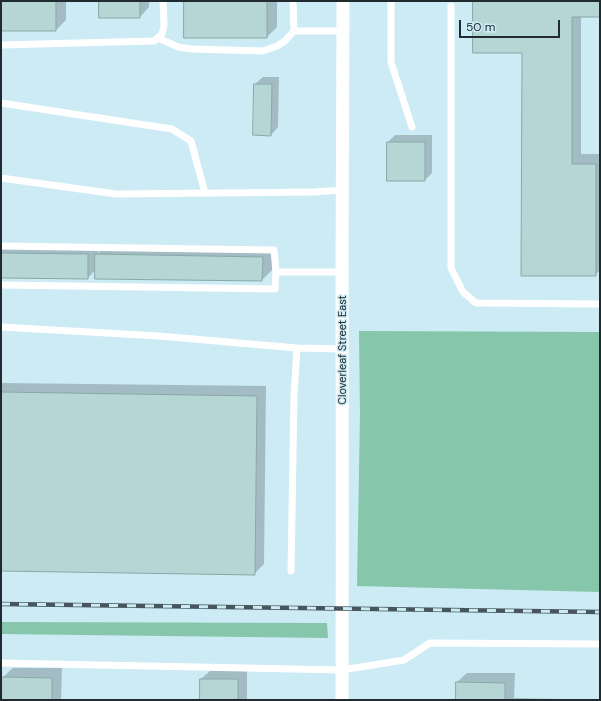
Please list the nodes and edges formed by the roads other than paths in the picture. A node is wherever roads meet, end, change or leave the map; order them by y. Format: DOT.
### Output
graph roads {
  1 [pos="163,1"];
  2 [pos="293,1"];
  3 [pos="343,1"];
  4 [pos="391,1"];
  5 [pos="451,6"];
  6 [pos="294,31"];
  7 [pos="343,31"];
  8 [pos="158,38"];
  9 [pos="1,45"];
  10 [pos="1,103"];
  11 [pos="412,127"];
  12 [pos="1,178"];
  13 [pos="342,190"];
  14 [pos="205,192"];
  15 [pos="1,246"];
  16 [pos="276,272"];
  17 [pos="342,272"];
  18 [pos="1,285"];
  19 [pos="600,304"];
  20 [pos="1,327"];
  21 [pos="297,348"];
  22 [pos="343,349"];
  23 [pos="290,571"];
  24 [pos="600,644"];
  25 [pos="1,663"];
  26 [pos="342,670"];
  27 [pos="342,700"];
  1 -- 8 [label="lane"];
  2 -- 6 [label="lane"];
  3 -- 7 [label="street, Cloverleaf Street East"];
  4 -- 11 [label="lane"];
  5 -- 19 [label="lane"];
  6 -- 7 [label="lane"];
  6 -- 8 [label="lane"];
  7 -- 13 [label="street, Cloverleaf Street East"];
  8 -- 9 [label="lane"];
  10 -- 14 [label="lane"];
  12 -- 14 [label="lane"];
  13 -- 14 [label="lane"];
  13 -- 17 [label="street, Cloverleaf Street East"];
  15 -- 16 [label="lane"];
  16 -- 17 [label="lane"];
  16 -- 18 [label="lane"];
  17 -- 22 [label="street, Cloverleaf Street East"];
  20 -- 21 [label="lane"];
  21 -- 22 [label="lane"];
  21 -- 23 [label="lane"];
  22 -- 26 [label="street, Cloverleaf Street East"];
  24 -- 26 [label="lane"];
  25 -- 26 [label="lane"];
  26 -- 27 [label="street, Cloverleaf Street East"];
}
